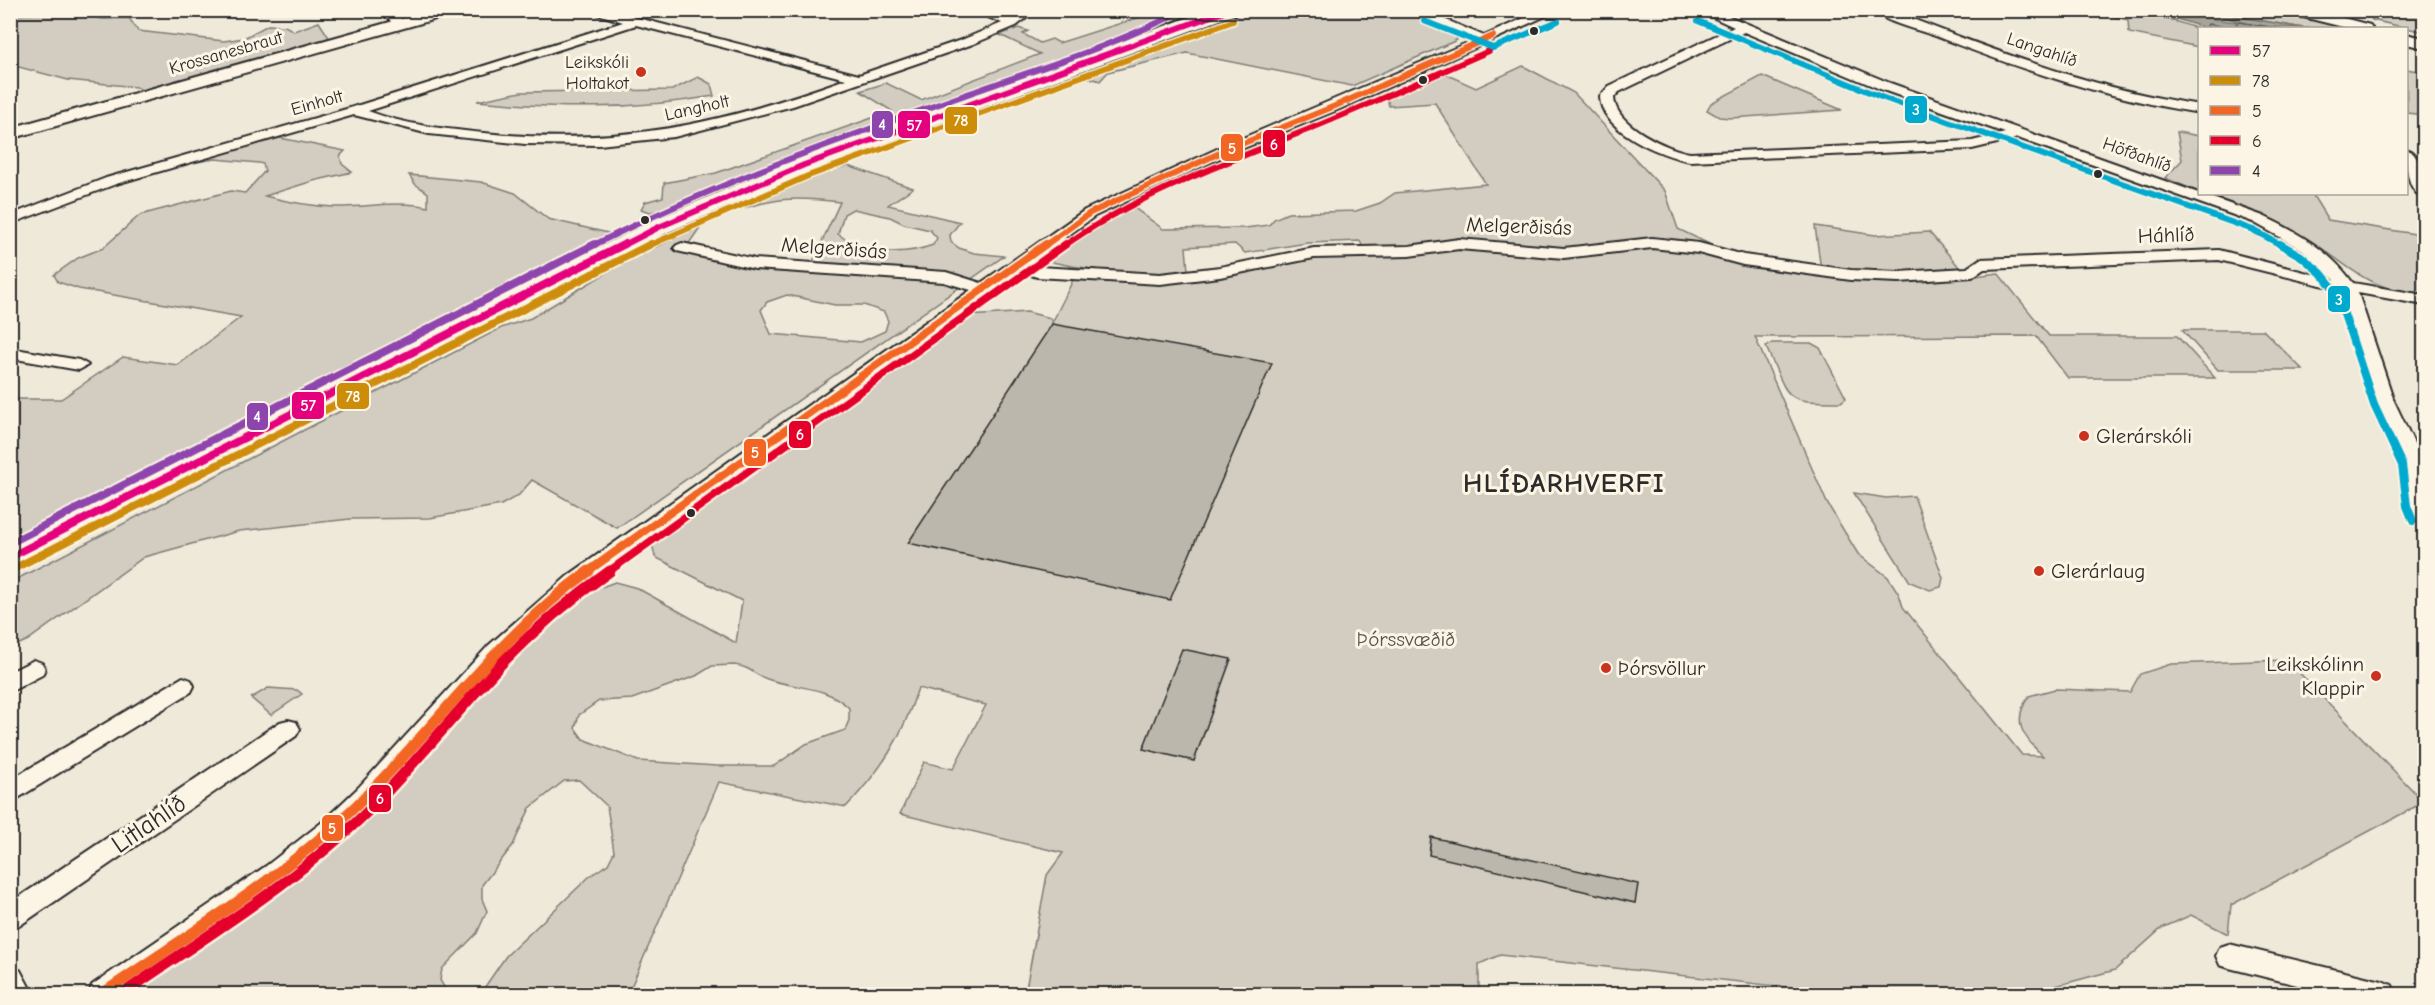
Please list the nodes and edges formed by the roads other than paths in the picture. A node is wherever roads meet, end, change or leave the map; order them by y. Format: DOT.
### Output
graph roads {
  1 [pos="453,10"];
  2 [pos="591,10"];
  3 [pos="977,10"];
  4 [pos="1030,10"];
  5 [pos="1211,10"];
  6 [pos="1229,10"];
  7 [pos="1413,10"];
  8 [pos="1429,10"];
  9 [pos="1553,10"];
  10 [pos="1703,10"];
  11 [pos="1876,10"];
  12 [pos="2292,10"];
  13 [pos="394,18"];
  14 [pos="634,22"];
  15 [pos="1012,23"];
  16 [pos="1743,27"];
  17 [pos="2360,27"];
  18 [pos="1160,36"];
  19 [pos="1488,38"];
  20 [pos="2408,39"];
  21 [pos="2424,43"];
  22 [pos="860,79"];
  23 [pos="2198,109"];
  24 [pos="355,111"];
  25 [pos="2018,133"];
  26 [pos="10,134"];
  27 [pos="2408,158"];
  28 [pos="2424,194"];
  29 [pos="10,220"];
  30 [pos="682,249"];
  31 [pos="1980,264"];
  32 [pos="1018,265"];
  33 [pos="2348,287"];
  34 [pos="984,289"];
  35 [pos="2424,300"];
  36 [pos="10,353"];
  37 [pos="79,365"];
  38 [pos="2424,517"];
  39 [pos="10,557"];
  40 [pos="34,669"];
  41 [pos="10,683"];
  42 [pos="183,686"];
  43 [pos="288,729"];
  44 [pos="10,793"];
  45 [pos="10,918"];
  46 [pos="2229,956"];
  47 [pos="10,979"];
  48 [pos="20,994"];
  49 [pos="102,994"];
  50 [pos="2382,994"];
  1 -- 13 [label="street, Krossanesbraut"];
  2 -- 14 [label="street"];
  3 -- 15 [label="street"];
  4 -- 15 [label="street, Langholt"];
  5 -- 18 [label="highway"];
  6 -- 18 [label="highway"];
  7 -- 19 [label="street"];
  8 -- 19 [label="street"];
  9 -- 19 [label="street"];
  10 -- 16 [label="street, Höfðahlíð"];
  11 -- 23 [label="street, Langahlíð"];
  12 -- 17 [label="street"];
  13 -- 26 [label="street, Krossanesbraut"];
  14 -- 22 [label="street"];
  14 -- 24 [label="street, Einholt"];
  15 -- 22 [label="street, Langholt"];
  16 -- 25 [label="street, Höfðahlíð"];
  16 -- 25 [label="street"];
  18 -- 39 [label="highway"];
  19 -- 32 [label="street"];
  20 -- 21 [label="street"];
  22 -- 24 [label="street, Langholt"];
  24 -- 29 [label="street, Einholt"];
  25 -- 33 [label="street, Höfðahlíð"];
  27 -- 28 [label="street"];
  30 -- 34 [label="street, Melgerðisás"];
  31 -- 32 [label="street, Melgerðisás"];
  31 -- 33 [label="street, Háhlíð"];
  32 -- 34 [label="street"];
  33 -- 35 [label="street"];
  33 -- 38 [label="street, Höfðahlíð"];
  34 -- 49 [label="street"];
  36 -- 37 [label="street"];
  40 -- 41 [label="street"];
  42 -- 44 [label="street"];
  43 -- 45 [label="street, Litlahlíð"];
  46 -- 50 [label="street"];
  47 -- 48 [label="street"];
}
